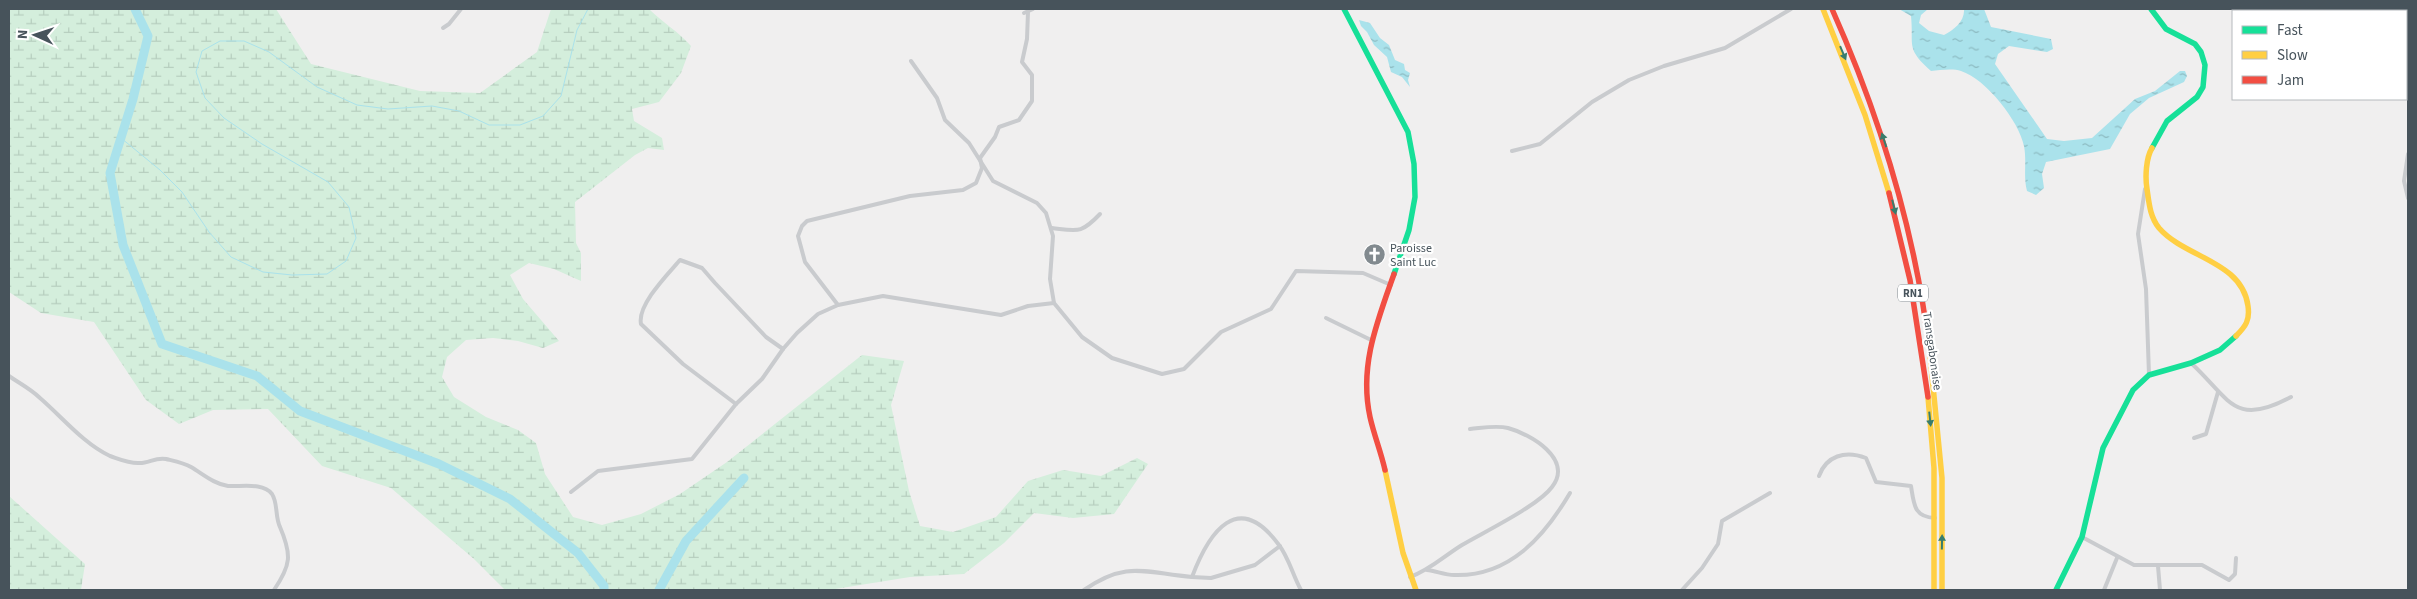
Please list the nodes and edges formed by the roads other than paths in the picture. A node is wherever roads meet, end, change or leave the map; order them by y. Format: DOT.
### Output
graph roads {
  1 [pos="461,9"];
  2 [pos="1033,9"];
  3 [pos="1344,9"];
  4 [pos="1791,9"];
  5 [pos="1823,9"];
  6 [pos="1832,9"];
  7 [pos="2151,9"];
  8 [pos="443,28"];
  9 [pos="911,61"];
  10 [pos="1512,151"];
  11 [pos="2408,154"];
  12 [pos="980,158"];
  13 [pos="2146,182"];
  14 [pos="2408,198"];
  15 [pos="1100,214"];
  16 [pos="1052,228"];
  17 [pos="1391,285"];
  18 [pos="1054,303"];
  19 [pos="838,305"];
  20 [pos="1326,318"];
  21 [pos="1371,340"];
  22 [pos="782,349"];
  23 [pos="2191,363"];
  24 [pos="2149,375"];
  25 [pos="9,376"];
  26 [pos="2218,392"];
  27 [pos="2291,397"];
  28 [pos="736,404"];
  29 [pos="1470,429"];
  30 [pos="2194,438"];
  31 [pos="1819,476"];
  32 [pos="571,492"];
  33 [pos="1770,492"];
  34 [pos="1570,493"];
  35 [pos="1935,518"];
  36 [pos="2082,537"];
  37 [pos="1280,546"];
  38 [pos="2117,558"];
  39 [pos="2236,558"];
  40 [pos="2158,566"];
  41 [pos="1427,570"];
  42 [pos="1192,577"];
  43 [pos="1410,577"];
  44 [pos="274,590"];
  45 [pos="1084,590"];
  46 [pos="1301,590"];
  47 [pos="1416,590"];
  48 [pos="1682,590"];
  49 [pos="1934,590"];
  50 [pos="1942,590"];
  51 [pos="2056,590"];
  52 [pos="2104,590"];
  53 [pos="2160,590"];
  1 -- 8 [label="street"];
  2 -- 12 [label="street"];
  3 -- 17 [label="main road"];
  4 -- 10 [label="street"];
  5 -- 35 [label="main road, Transgabonaise / RN1, one-way"];
  50 -- 6 [label="main road, Transgabonaise / RN1, one-way"];
  7 -- 13 [label="main road"];
  9 -- 12 [label="street"];
  11 -- 14 [label="street"];
  12 -- 16 [label="street"];
  12 -- 19 [label="street"];
  13 -- 23 [label="main road"];
  13 -- 24 [label="street"];
  15 -- 16 [label="street"];
  16 -- 18 [label="street"];
  17 -- 18 [label="street"];
  17 -- 21 [label="main road"];
  18 -- 19 [label="street"];
  19 -- 22 [label="street"];
  20 -- 21 [label="street"];
  21 -- 43 [label="main road"];
  22 -- 28 [label="street"];
  22 -- 28 [label="street"];
  23 -- 24 [label="main road"];
  23 -- 26 [label="street"];
  24 -- 36 [label="main road"];
  25 -- 44 [label="street"];
  26 -- 27 [label="street"];
  26 -- 30 [label="street"];
  28 -- 32 [label="street"];
  29 -- 41 [label="street"];
  31 -- 35 [label="street"];
  33 -- 48 [label="street"];
  34 -- 41 [label="street"];
  35 -- 49 [label="main road, Transgabonaise / RN1"];
  36 -- 38 [label="street"];
  36 -- 51 [label="main road"];
  37 -- 42 [label="street"];
  37 -- 42 [label="street"];
  37 -- 46 [label="street"];
  38 -- 40 [label="street"];
  38 -- 52 [label="street"];
  39 -- 40 [label="street"];
  40 -- 53 [label="street"];
  41 -- 43 [label="street"];
  42 -- 45 [label="street"];
  43 -- 47 [label="main road"];
}
